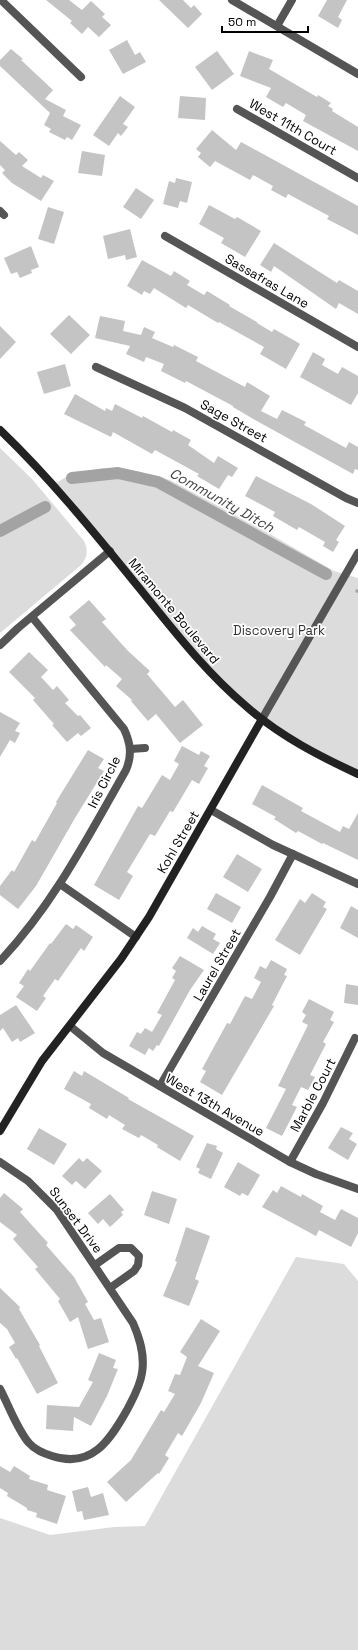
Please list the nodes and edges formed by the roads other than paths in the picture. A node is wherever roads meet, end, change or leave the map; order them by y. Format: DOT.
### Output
graph roads {
  1 [pos="1,0"];
  2 [pos="232,0"];
  3 [pos="292,0"];
  4 [pos="277,26"];
  5 [pos="358,74"];
  6 [pos="81,77"];
  7 [pos="237,109"];
  8 [pos="358,178"];
  9 [pos="164,236"];
  10 [pos="358,347"];
  11 [pos="96,367"];
  12 [pos="0,430"];
  13 [pos="358,503"];
  14 [pos="110,551"];
  15 [pos="358,553"];
  16 [pos="32,617"];
  17 [pos="0,645"];
  18 [pos="262,719"];
  19 [pos="130,748"];
  20 [pos="145,748"];
  21 [pos="358,774"];
  22 [pos="211,810"];
  23 [pos="293,854"];
  24 [pos="60,884"];
  25 [pos="358,884"];
  26 [pos="136,937"];
  27 [pos="0,961"];
  28 [pos="70,1026"];
  29 [pos="355,1038"];
  30 [pos="160,1086"];
  31 [pos="0,1131"];
  32 [pos="0,1162"];
  33 [pos="290,1162"];
  34 [pos="358,1189"];
  35 [pos="95,1265"];
  36 [pos="110,1288"];
  37 [pos="0,1389"];
  1 -- 6 [label="street"];
  2 -- 4 [label="street"];
  3 -- 4 [label="street"];
  4 -- 5 [label="street"];
  7 -- 8 [label="street, West 11th Court"];
  9 -- 10 [label="street, Sassafras Lane"];
  11 -- 13 [label="street, Sage Street"];
  12 -- 14 [label="street, Miramonte Boulevard"];
  14 -- 16 [label="street"];
  14 -- 18 [label="street, Miramonte Boulevard"];
  15 -- 18 [label="street, Kohl Street"];
  16 -- 17 [label="street"];
  16 -- 19 [label="street, Iris Circle"];
  18 -- 21 [label="street, Miramonte Boulevard"];
  18 -- 22 [label="street, Kohl Street"];
  19 -- 20 [label="street"];
  19 -- 24 [label="street, Iris Circle"];
  22 -- 23 [label="street"];
  22 -- 26 [label="street, Kohl Street"];
  23 -- 25 [label="street"];
  23 -- 30 [label="street, Laurel Street"];
  24 -- 26 [label="street"];
  24 -- 27 [label="street, Iris Circle"];
  26 -- 28 [label="street, Kohl Street"];
  28 -- 30 [label="street, West 13th Avenue"];
  28 -- 31 [label="street, Kohl Street"];
  29 -- 33 [label="street, Marble Court"];
  30 -- 33 [label="street, West 13th Avenue"];
  32 -- 35 [label="street, Sunset Drive"];
  33 -- 34 [label="street, West 13th Avenue"];
  35 -- 36 [label="street, Sunset Drive"];
  35 -- 36 [label="street, Sunset Drive"];
  36 -- 37 [label="street, Sunset Drive"];
}
